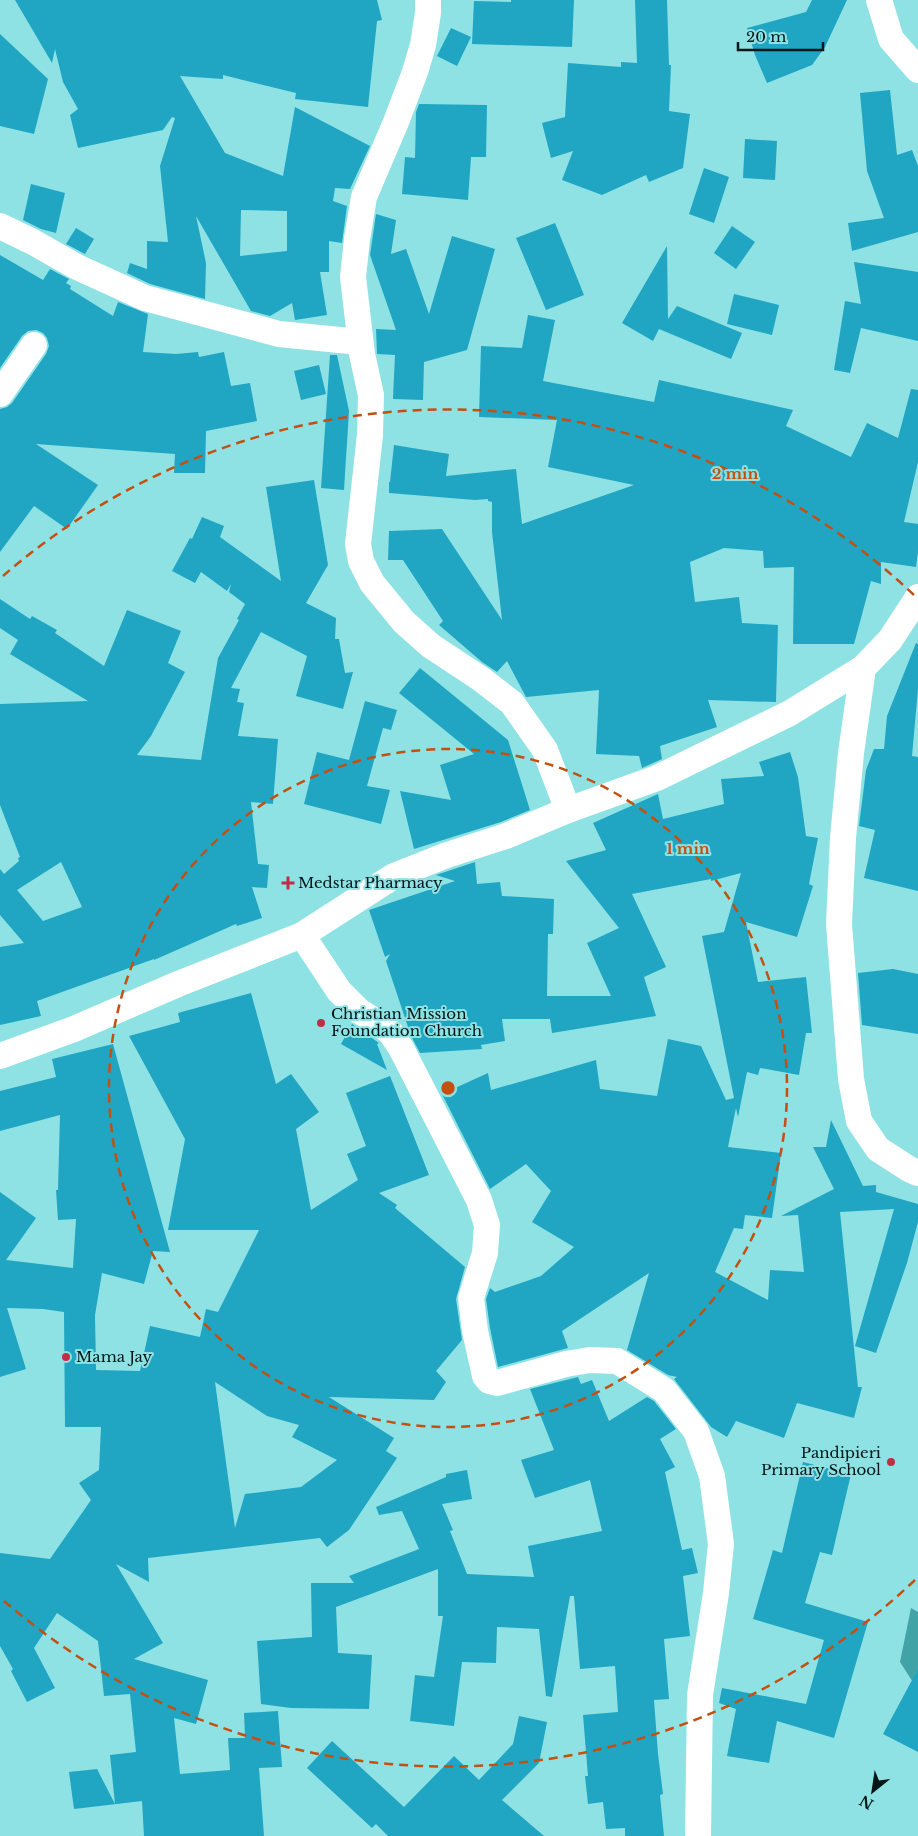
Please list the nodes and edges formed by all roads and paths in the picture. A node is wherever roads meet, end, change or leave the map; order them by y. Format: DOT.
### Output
graph roads {
  1 [pos="428,0"];
  2 [pos="878,0"];
  3 [pos="918,70"];
  4 [pos="0,226"];
  5 [pos="360,342"];
  6 [pos="34,345"];
  7 [pos="0,394"];
  8 [pos="918,598"];
  9 [pos="863,668"];
  10 [pos="568,810"];
  11 [pos="302,935"];
  12 [pos="0,1056"];
  13 [pos="918,1172"];
  14 [pos="698,1836"];
  1 -- 5 [label="street"];
  2 -- 3 [label="street"];
  4 -- 5 [label="street"];
  5 -- 10 [label="street"];
  6 -- 7 [label="street"];
  8 -- 9 [label="street"];
  9 -- 10 [label="street"];
  9 -- 13 [label="street"];
  10 -- 11 [label="street"];
  11 -- 12 [label="street"];
  11 -- 14 [label="street"];
}
